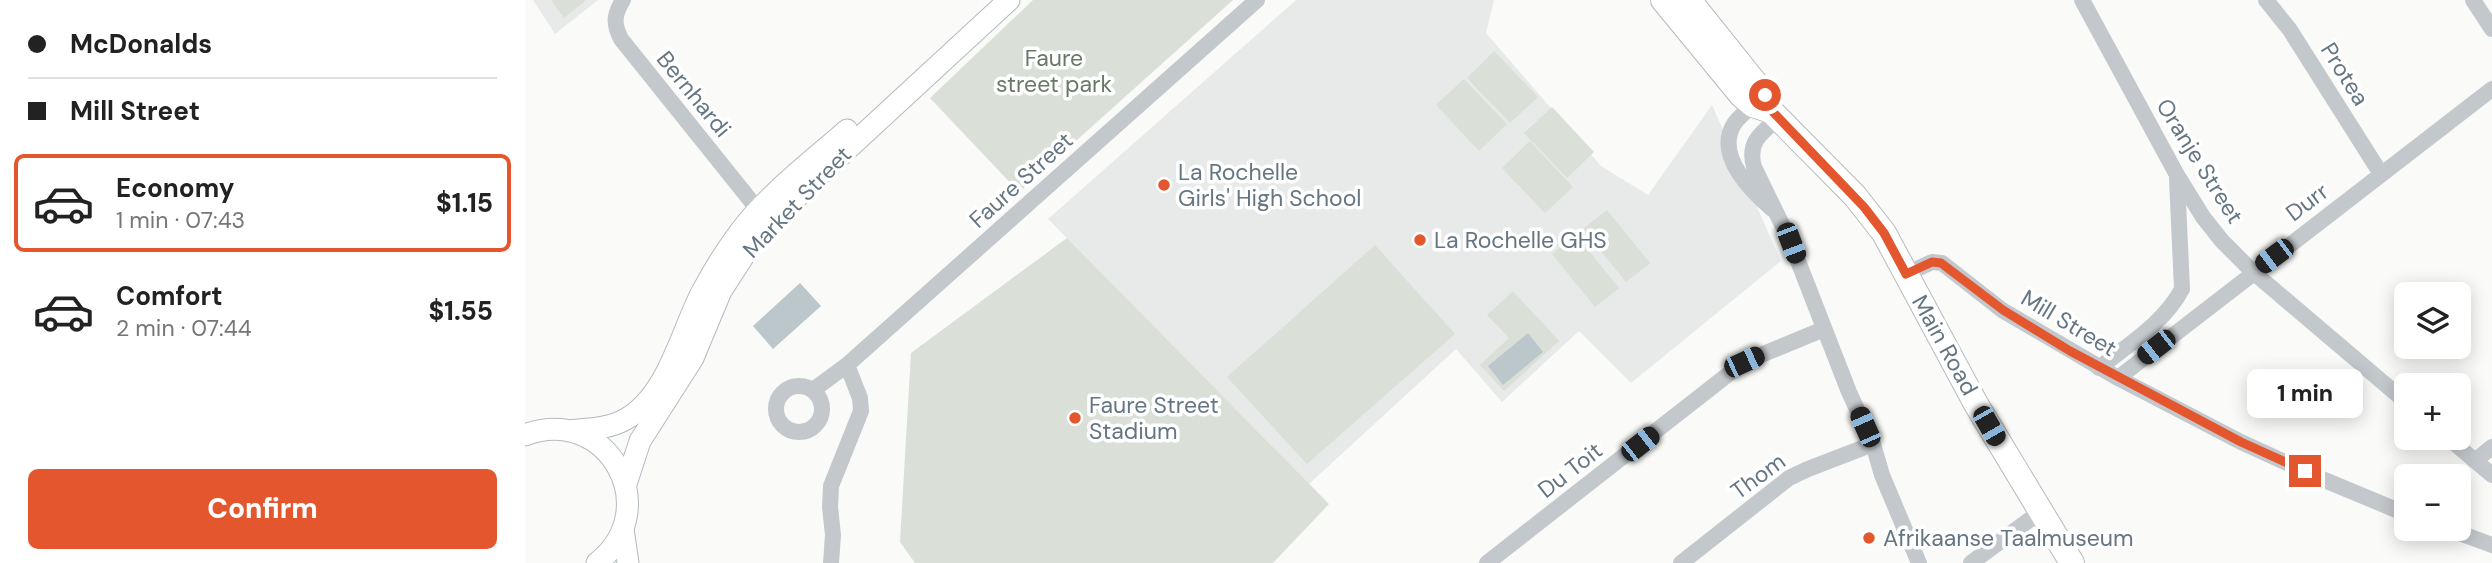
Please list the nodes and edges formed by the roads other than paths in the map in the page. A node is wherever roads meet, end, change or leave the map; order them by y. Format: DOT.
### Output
graph roads {
  1 [pos="623,0"];
  2 [pos="990,0"];
  3 [pos="1009,0"];
  4 [pos="1257,0"];
  5 [pos="2082,0"];
  6 [pos="2266,0"];
  7 [pos="2473,0"];
  8 [pos="1678,3"];
  9 [pos="2492,29"];
  10 [pos="2492,89"];
  11 [pos="1767,107"];
  12 [pos="2381,174"];
  13 [pos="2177,175"];
  14 [pos="759,211"];
  15 [pos="1779,215"];
  16 [pos="2253,272"];
  17 [pos="1906,274"];
  18 [pos="1824,329"];
  19 [pos="847,365"];
  20 [pos="2099,368"];
  21 [pos="2117,378"];
  22 [pos="813,390"];
  23 [pos="2394,392"];
  24 [pos="569,430"];
  25 [pos="528,431"];
  26 [pos="1873,444"];
  27 [pos="2492,447"];
  28 [pos="2462,450"];
  29 [pos="2475,461"];
  30 [pos="2492,475"];
  31 [pos="626,484"];
  32 [pos="2394,509"];
  33 [pos="2040,513"];
  34 [pos="623,529"];
  35 [pos="2471,537"];
  36 [pos="2492,545"];
  37 [pos="1509,557"];
  38 [pos="597,563"];
  39 [pos="628,563"];
  40 [pos="831,563"];
  41 [pos="1487,563"];
  42 [pos="1681,563"];
  43 [pos="1919,563"];
  44 [pos="1971,563"];
  45 [pos="2072,563"];
  1 -- 14 [label="street, Bernhardi"];
  2 -- 14 [label="main road, Market Street"];
  3 -- 31 [label="main road, Market Street"];
  4 -- 19 [label="street, Faure Street"];
  5 -- 13 [label="street, Oranje Street"];
  6 -- 12 [label="street, Protea"];
  7 -- 9 [label="street"];
  8 -- 11 [label="main road, Main Road"];
  10 -- 12 [label="street, Durr"];
  11 -- 15 [label="street"];
  11 -- 15 [label="street"];
  11 -- 17 [label="main road, Main Road"];
  12 -- 16 [label="street, Durr"];
  13 -- 16 [label="street, Oranje Street"];
  13 -- 20 [label="street"];
  14 -- 24 [label="main road, Market Street"];
  15 -- 18 [label="street"];
  16 -- 21 [label="street, Durr"];
  16 -- 23 [label="street, Oranje Street"];
  17 -- 20 [label="street, Mill Street"];
  17 -- 33 [label="main road, Main Road"];
  18 -- 26 [label="street"];
  18 -- 37 [label="street, Du Toit"];
  19 -- 22 [label="street, Faure Street"];
  19 -- 40 [label="street"];
  20 -- 21 [label="street, Mill Street"];
  21 -- 32 [label="street, Mill Street"];
  24 -- 25 [label="main road, Market Street"];
  24 -- 31 [label="main road"];
  26 -- 42 [label="street, Thom"];
  26 -- 43 [label="street"];
  27 -- 29 [label="street"];
  28 -- 29 [label="street"];
  29 -- 30 [label="street"];
  31 -- 34 [label="main road, Market Street"];
  33 -- 44 [label="street"];
  33 -- 45 [label="main road, Main Road"];
  34 -- 38 [label="main road"];
  34 -- 39 [label="main road, Market Street"];
  35 -- 36 [label="street"];
  37 -- 41 [label="street, Du Toit"];
}
